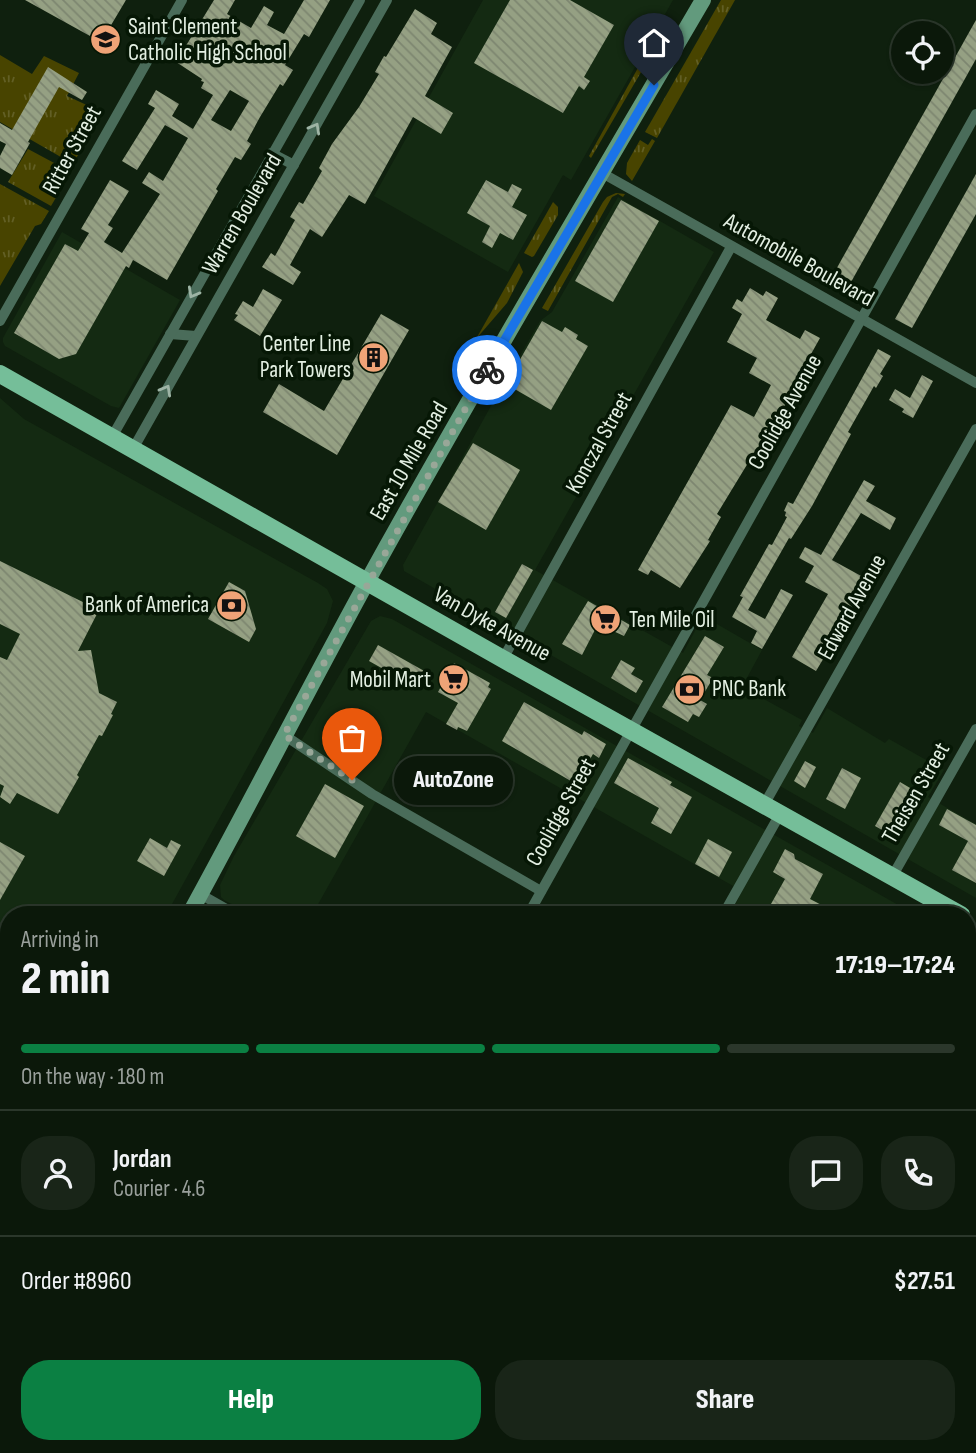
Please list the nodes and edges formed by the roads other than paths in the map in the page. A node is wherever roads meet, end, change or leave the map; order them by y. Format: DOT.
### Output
graph roads {
  1 [pos="182,0"];
  2 [pos="360,0"];
  3 [pos="387,0"];
  4 [pos="703,0"];
  5 [pos="976,114"];
  6 [pos="271,153"];
  7 [pos="294,165"];
  8 [pos="602,173"];
  9 [pos="731,247"];
  10 [pos="862,319"];
  11 [pos="0,321"];
  12 [pos="170,334"];
  13 [pos="196,336"];
  14 [pos="0,374"];
  15 [pos="976,383"];
  16 [pos="976,429"];
  17 [pos="112,437"];
  18 [pos="133,449"];
  19 [pos="367,582"];
  20 [pos="503,659"];
  21 [pos="976,729"];
  22 [pos="631,730"];
  23 [pos="284,735"];
  24 [pos="772,810"];
  25 [pos="892,877"];
  26 [pos="541,891"];
  27 [pos="200,894"];
  28 [pos="194,906"];
  29 [pos="221,906"];
  30 [pos="533,906"];
  31 [pos="727,906"];
  32 [pos="935,906"];
  1 -- 11 [label="street, Ritter Street"];
  2 -- 6 [label="street, Warren Boulevard"];
  7 -- 3 [label="street, Warren Boulevard, one-way"];
  4 -- 8 [label="main road, East 10 Mile Road"];
  5 -- 10 [label="street, Coolidge Avenue"];
  6 -- 7 [label="street"];
  6 -- 12 [label="street, Warren Boulevard, one-way"];
  7 -- 13 [label="street, Warren Boulevard"];
  8 -- 9 [label="street, Automobile Boulevard"];
  8 -- 19 [label="main road, East 10 Mile Road"];
  9 -- 10 [label="street, Automobile Boulevard"];
  9 -- 20 [label="street, Konczal Street"];
  10 -- 15 [label="street, Automobile Boulevard"];
  10 -- 22 [label="street, Coolidge Avenue"];
  12 -- 13 [label="street"];
  12 -- 17 [label="street, Warren Boulevard"];
  18 -- 13 [label="street, Warren Boulevard, one-way"];
  14 -- 17 [label="main road, Van Dyke Avenue"];
  16 -- 24 [label="street, Edward Avenue"];
  17 -- 18 [label="main road, Van Dyke Avenue"];
  18 -- 19 [label="main road, Van Dyke Avenue"];
  19 -- 20 [label="main road, Van Dyke Avenue"];
  19 -- 23 [label="main road, East 10 Mile Road"];
  20 -- 22 [label="main road, Van Dyke Avenue"];
  21 -- 25 [label="street, Theisen Street"];
  22 -- 24 [label="main road, Van Dyke Avenue"];
  22 -- 26 [label="street, Coolidge Street"];
  23 -- 26 [label="street"];
  23 -- 27 [label="main road, East 10 Mile Road"];
  24 -- 25 [label="main road, Van Dyke Avenue"];
  24 -- 31 [label="street, Edward Avenue"];
  25 -- 32 [label="main road, Van Dyke Avenue"];
  26 -- 30 [label="street, Coolidge Street"];
  27 -- 28 [label="main road, East 10 Mile Road"];
  27 -- 29 [label="street"];
}
